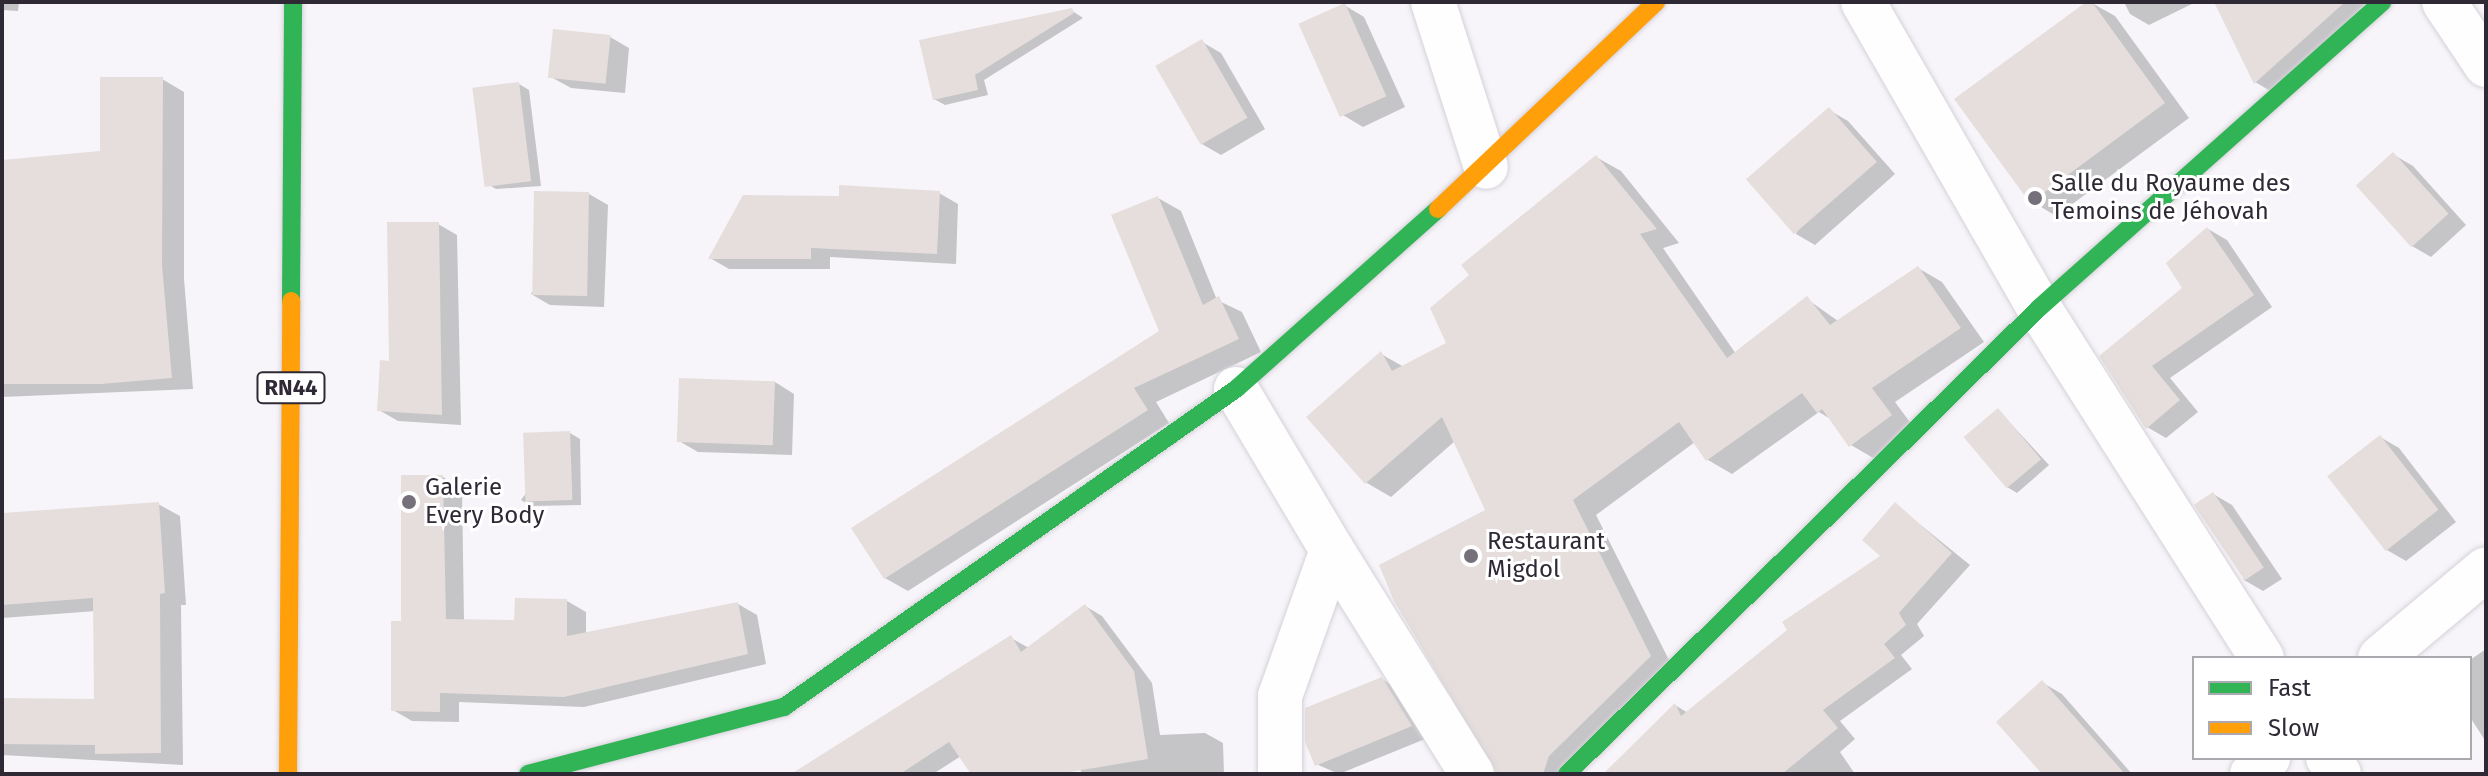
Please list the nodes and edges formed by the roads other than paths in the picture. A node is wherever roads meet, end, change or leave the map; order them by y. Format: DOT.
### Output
graph roads {
  1 [pos="293,2"];
  2 [pos="1433,2"];
  3 [pos="1656,2"];
  4 [pos="1863,2"];
  5 [pos="2383,2"];
  6 [pos="2444,2"];
  7 [pos="2486,65"];
  8 [pos="1486,167"];
  9 [pos="2039,308"];
  10 [pos="1236,389"];
  11 [pos="1332,550"];
  12 [pos="2486,569"];
  13 [pos="2261,656"];
  14 [pos="2382,656"];
  15 [pos="288,774"];
  16 [pos="528,774"];
  17 [pos="1280,774"];
  18 [pos="1472,774"];
  19 [pos="1567,774"];
  1 -- 15 [label="street, RN44"];
  2 -- 8 [label="street"];
  3 -- 8 [label="street"];
  4 -- 9 [label="street"];
  5 -- 9 [label="street"];
  6 -- 7 [label="street"];
  8 -- 10 [label="street"];
  9 -- 13 [label="street"];
  9 -- 19 [label="street"];
  10 -- 11 [label="street"];
  10 -- 16 [label="street"];
  11 -- 17 [label="street"];
  11 -- 18 [label="street"];
  12 -- 14 [label="street"];
}
